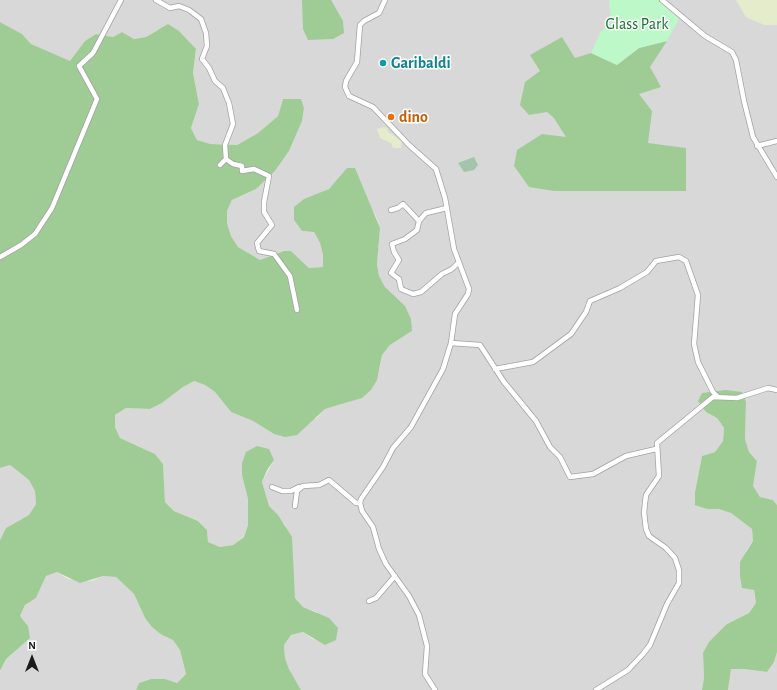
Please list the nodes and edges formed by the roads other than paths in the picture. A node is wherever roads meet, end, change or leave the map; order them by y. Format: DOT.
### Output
graph roads {
  1 [pos="121,0"];
  2 [pos="156,0"];
  3 [pos="385,0"];
  4 [pos="662,0"];
  5 [pos="777,140"];
  6 [pos="758,146"];
  7 [pos="226,158"];
  8 [pos="220,165"];
  9 [pos="777,177"];
  10 [pos="447,208"];
  11 [pos="391,210"];
  12 [pos="419,221"];
  13 [pos="0,257"];
  14 [pos="459,262"];
  15 [pos="297,310"];
  16 [pos="451,343"];
  17 [pos="495,368"];
  18 [pos="777,390"];
  19 [pos="717,396"];
  20 [pos="656,448"];
  21 [pos="303,486"];
  22 [pos="272,487"];
  23 [pos="360,503"];
  24 [pos="295,506"];
  25 [pos="395,576"];
  26 [pos="369,601"];
  27 [pos="435,690"];
  28 [pos="596,690"];
  1 -- 13 [label="street"];
  2 -- 7 [label="street"];
  3 -- 10 [label="street"];
  4 -- 6 [label="street"];
  5 -- 6 [label="street"];
  6 -- 9 [label="street"];
  7 -- 8 [label="street"];
  7 -- 15 [label="street"];
  10 -- 12 [label="street"];
  10 -- 14 [label="street"];
  11 -- 12 [label="street"];
  12 -- 14 [label="street"];
  14 -- 16 [label="street"];
  16 -- 17 [label="street"];
  16 -- 23 [label="street"];
  17 -- 19 [label="street"];
  17 -- 20 [label="street"];
  18 -- 19 [label="street"];
  19 -- 20 [label="street"];
  20 -- 28 [label="street"];
  21 -- 22 [label="street"];
  21 -- 23 [label="street"];
  21 -- 24 [label="street"];
  23 -- 25 [label="street"];
  25 -- 26 [label="street"];
  25 -- 27 [label="street"];
}
